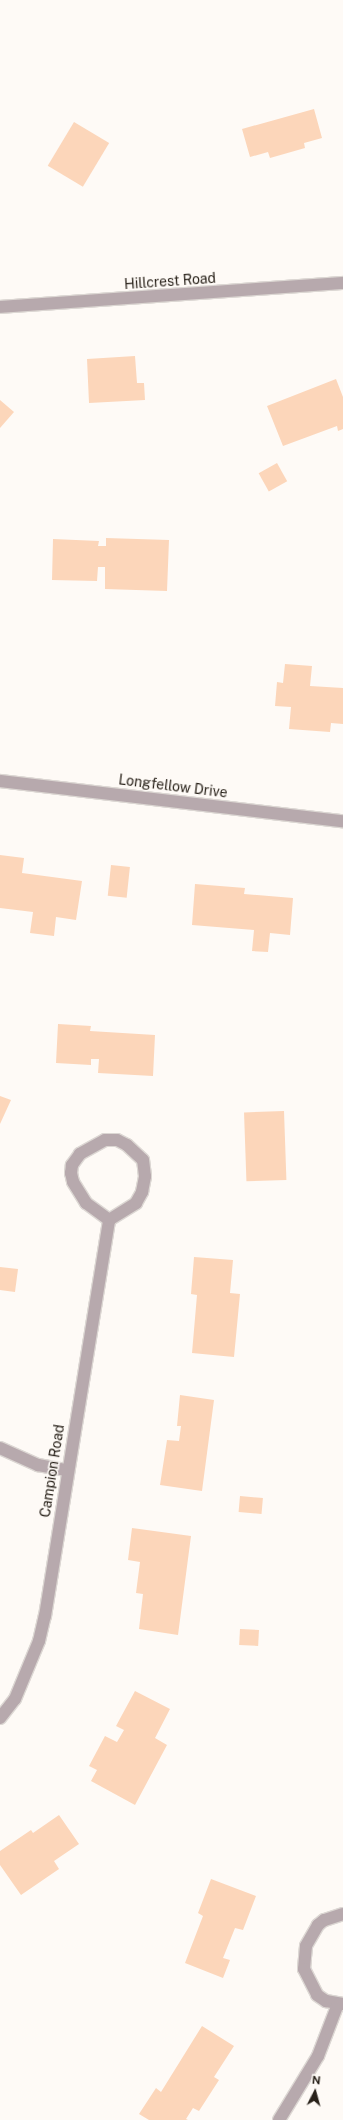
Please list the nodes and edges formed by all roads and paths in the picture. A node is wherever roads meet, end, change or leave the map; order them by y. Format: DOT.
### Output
graph roads {
  1 [pos="343,283"];
  2 [pos="0,308"];
  3 [pos="0,781"];
  4 [pos="343,821"];
  5 [pos="109,1220"];
  6 [pos="0,1448"];
  7 [pos="67,1470"];
  8 [pos="0,1718"];
  9 [pos="343,1914"];
  10 [pos="341,2004"];
  11 [pos="279,2120"];
  1 -- 2 [label="street, Hillcrest Road"];
  3 -- 4 [label="street, Longfellow Drive"];
  5 -- 5 [label="street"];
  5 -- 7 [label="street, Campion Road"];
  6 -- 7 [label="street"];
  7 -- 8 [label="street, Campion Road"];
  9 -- 10 [label="street"];
  10 -- 11 [label="street"];
}
